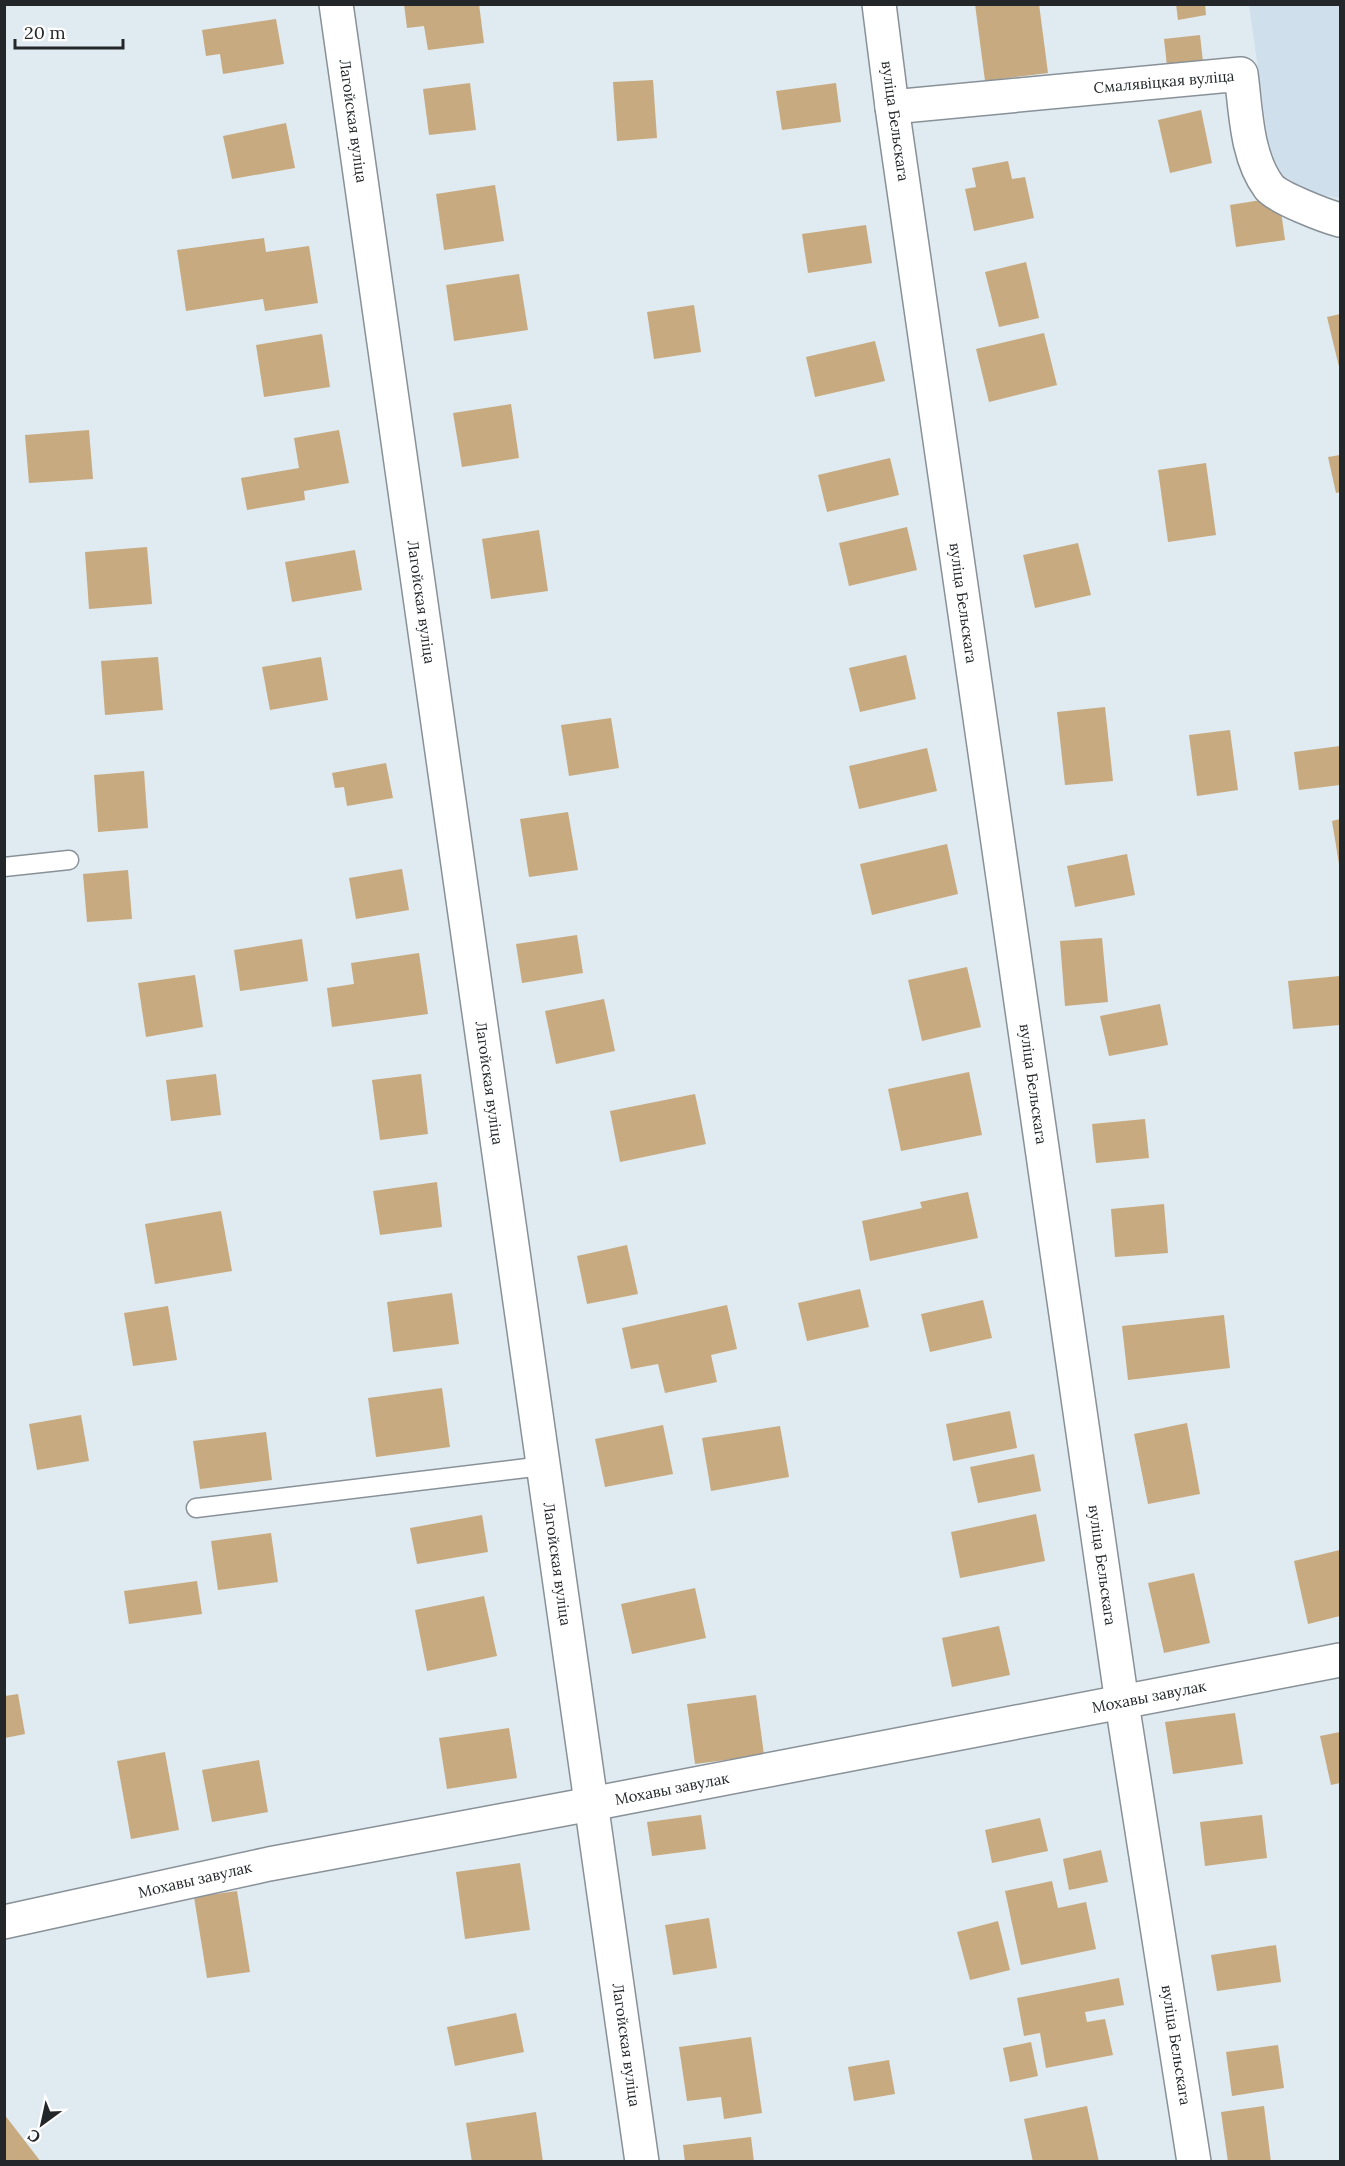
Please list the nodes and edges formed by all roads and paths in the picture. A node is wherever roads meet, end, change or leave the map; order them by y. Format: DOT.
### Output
graph roads {
  1 [pos="336,4"];
  2 [pos="879,4"];
  3 [pos="892,107"];
  4 [pos="1341,220"];
  5 [pos="69,860"];
  6 [pos="4,867"];
  7 [pos="543,1466"];
  8 [pos="196,1509"];
  9 [pos="1341,1660"];
  10 [pos="1122,1703"];
  11 [pos="591,1804"];
  12 [pos="4,1922"];
  13 [pos="642,2162"];
  14 [pos="1194,2162"];
  1 -- 7 [label="street, Лагойская вуліца"];
  2 -- 3 [label="street, вуліца Бельскага"];
  3 -- 4 [label="street, Смалявіцкая вуліца"];
  3 -- 10 [label="street, вуліца Бельскага"];
  5 -- 6 [label="lane"];
  7 -- 8 [label="lane"];
  7 -- 11 [label="street, Лагойская вуліца"];
  9 -- 10 [label="street, Мохавы завулак"];
  10 -- 11 [label="street, Мохавы завулак"];
  10 -- 14 [label="street, вуліца Бельскага"];
  11 -- 12 [label="street, Мохавы завулак"];
  11 -- 13 [label="street, Лагойская вуліца"];
}
